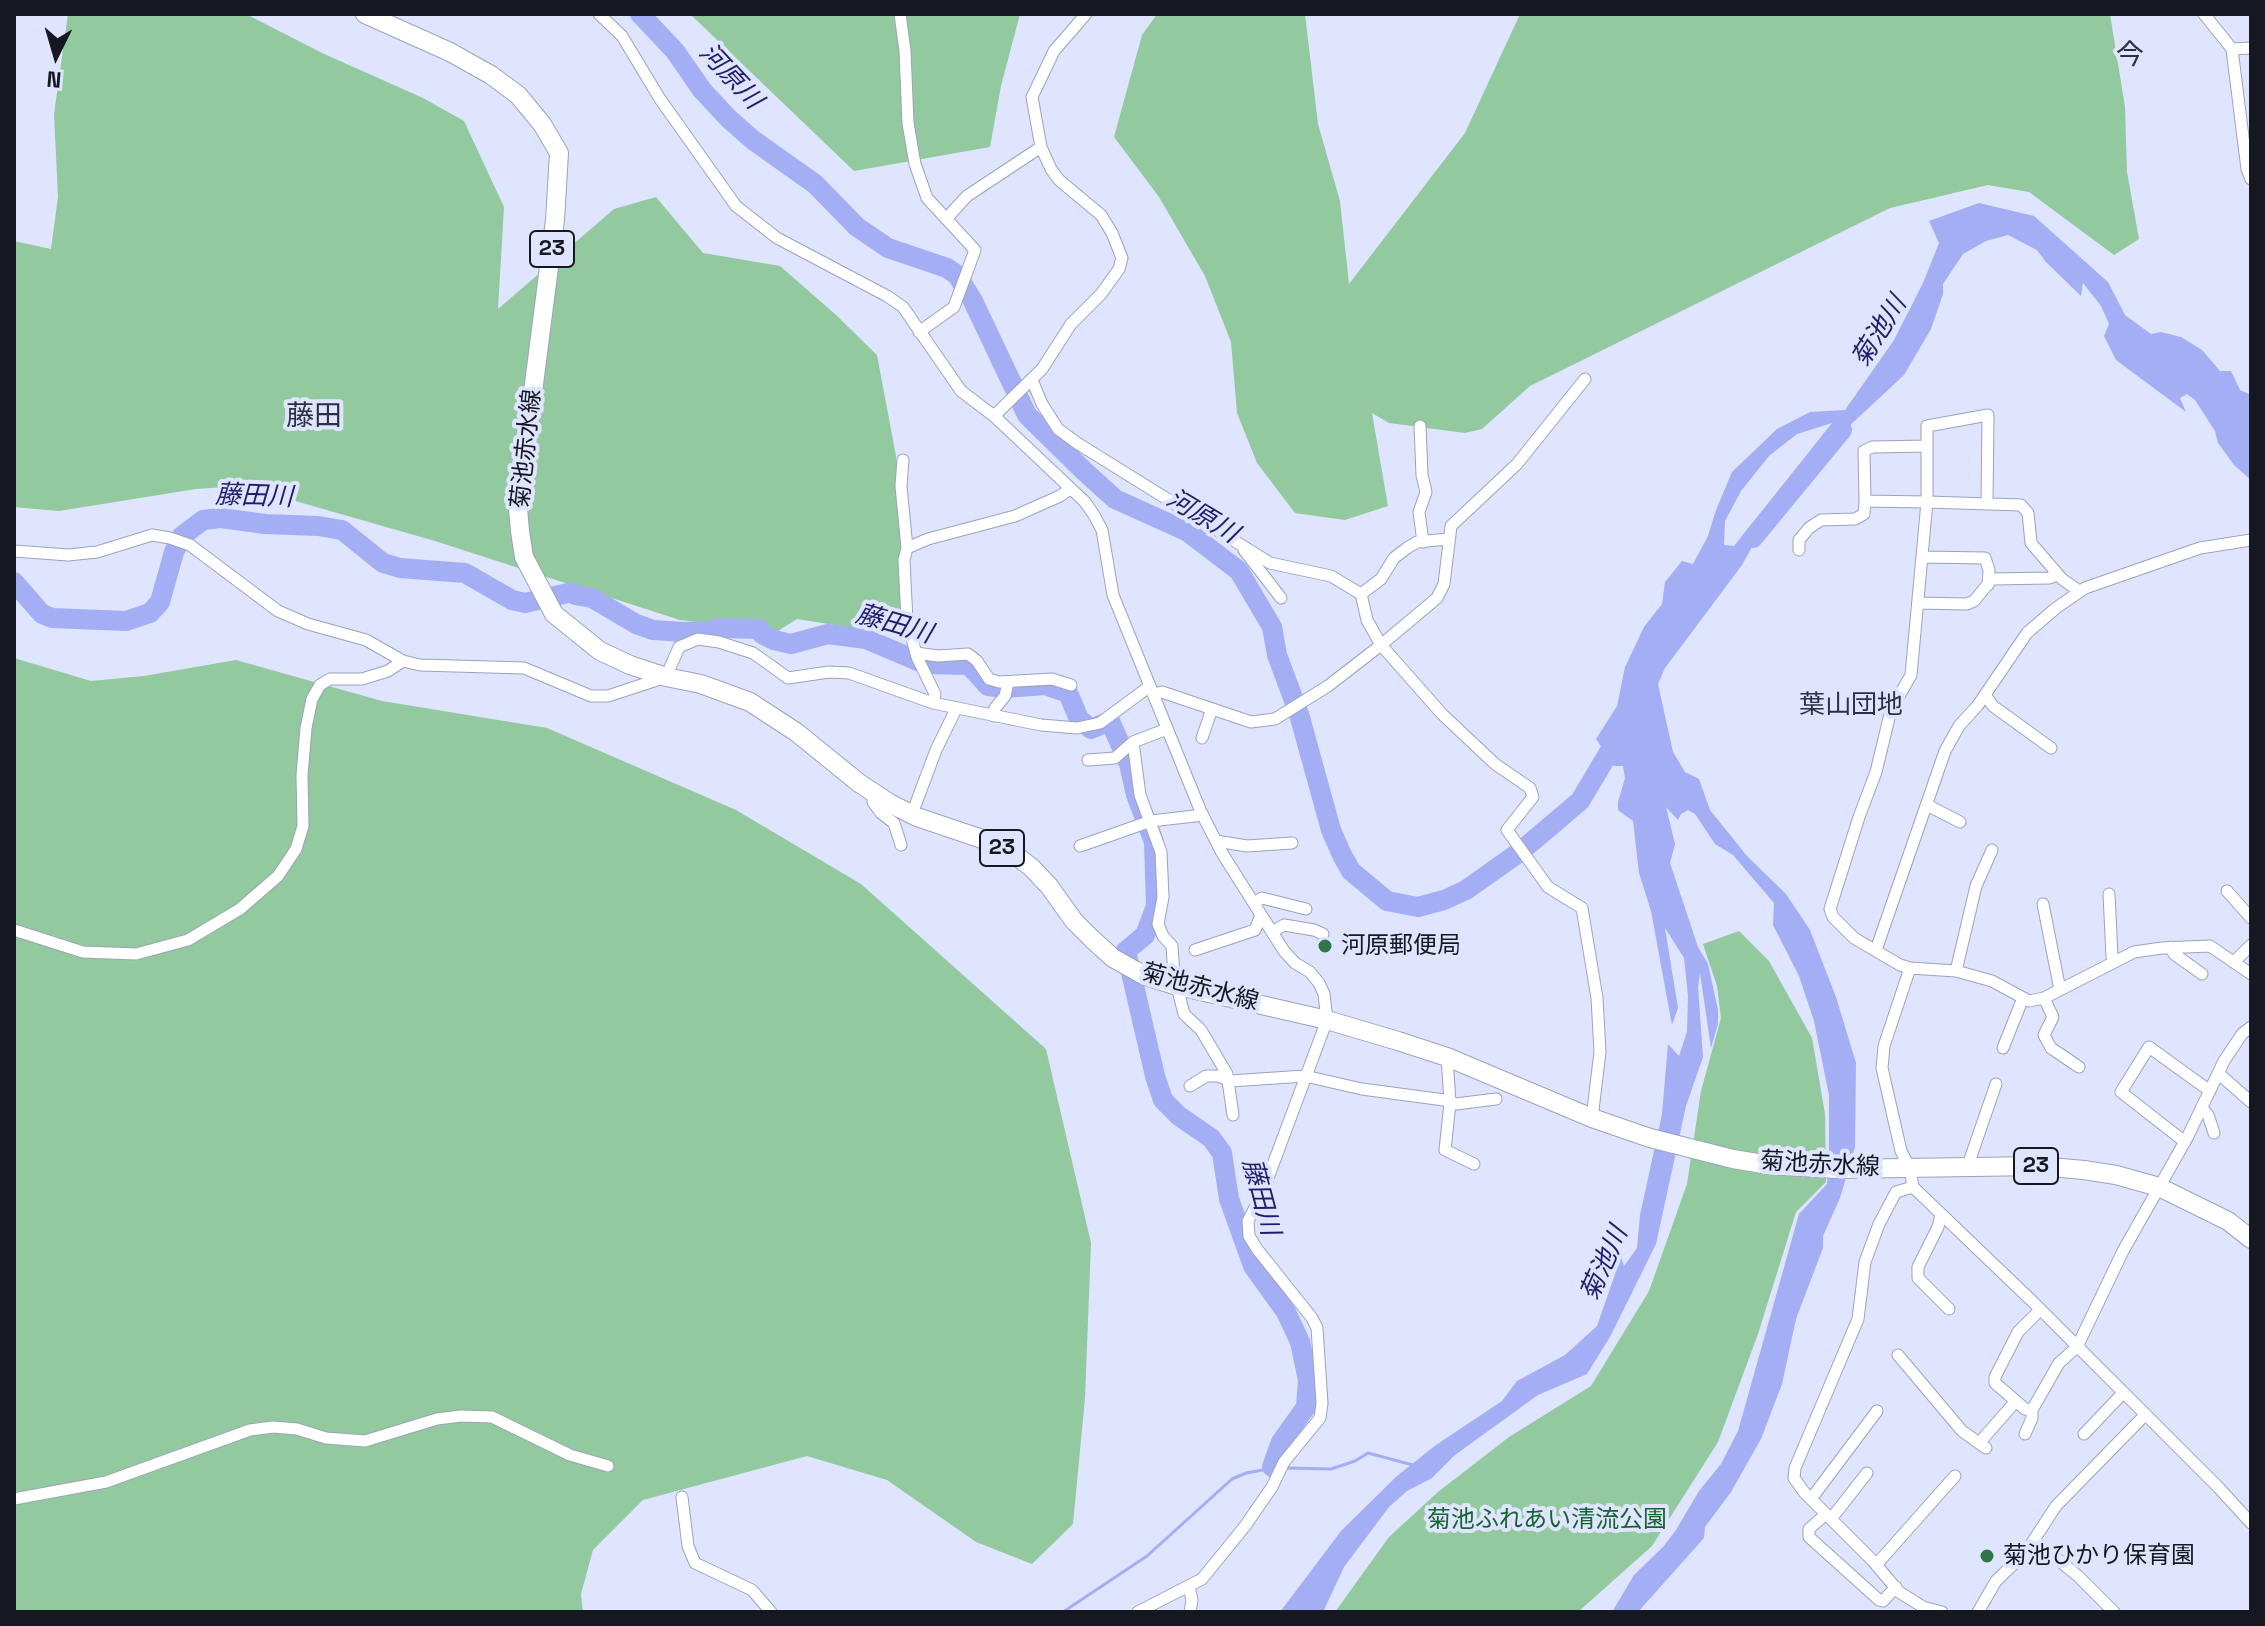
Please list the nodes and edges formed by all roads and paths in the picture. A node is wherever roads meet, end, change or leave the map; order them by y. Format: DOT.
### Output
graph roads {
  1 [pos="365,14"];
  2 [pos="599,14"];
  3 [pos="900,14"];
  4 [pos="1086,14"];
  5 [pos="2204,14"];
  6 [pos="2251,48"];
  7 [pos="2232,49"];
  8 [pos="1041,147"];
  9 [pos="2251,179"];
  10 [pos="946,219"];
  11 [pos="919,332"];
  12 [pos="1585,379"];
  13 [pos="1032,380"];
  14 [pos="994,416"];
  15 [pos="1420,426"];
  16 [pos="1927,446"];
  17 [pos="903,460"];
  18 [pos="1070,489"];
  19 [pos="1865,501"];
  20 [pos="1927,502"];
  21 [pos="1987,503"];
  22 [pos="1448,539"];
  23 [pos="2251,540"];
  24 [pos="1423,542"];
  25 [pos="1243,546"];
  26 [pos="907,548"];
  27 [pos="1799,550"];
  28 [pos="14,551"];
  29 [pos="1923,557"];
  30 [pos="2058,575"];
  31 [pos="1988,585"];
  32 [pos="2079,591"];
  33 [pos="1361,594"];
  34 [pos="1281,598"];
  35 [pos="1918,603"];
  36 [pos="1381,645"];
  37 [pos="916,653"];
  38 [pos="403,661"];
  39 [pos="666,677"];
  40 [pos="1008,683"];
  41 [pos="1071,685"];
  42 [pos="1152,690"];
  43 [pos="1985,695"];
  44 [pos="933,703"];
  45 [pos="956,709"];
  46 [pos="1212,709"];
  47 [pos="994,716"];
  48 [pos="1167,729"];
  49 [pos="1202,738"];
  50 [pos="1133,742"];
  51 [pos="2051,748"];
  52 [pos="1088,760"];
  53 [pos="873,792"];
  54 [pos="1927,805"];
  55 [pos="912,814"];
  56 [pos="1203,815"];
  57 [pos="1151,821"];
  58 [pos="1960,822"];
  59 [pos="1216,841"];
  60 [pos="1292,843"];
  61 [pos="901,845"];
  62 [pos="1080,846"];
  63 [pos="1992,850"];
  64 [pos="2227,891"];
  65 [pos="2109,894"];
  66 [pos="1254,903"];
  67 [pos="2043,904"];
  68 [pos="1306,909"];
  69 [pos="1261,915"];
  70 [pos="2251,918"];
  71 [pos="14,930"];
  72 [pos="1272,932"];
  73 [pos="1323,934"];
  74 [pos="2251,945"];
  75 [pos="2171,947"];
  76 [pos="1195,950"];
  77 [pos="1876,950"];
  78 [pos="2235,961"];
  79 [pos="2115,962"];
  80 [pos="1910,968"];
  81 [pos="1956,971"];
  82 [pos="2202,974"];
  83 [pos="2251,974"];
  84 [pos="1176,986"];
  85 [pos="2060,990"];
  86 [pos="2023,998"];
  87 [pos="2044,998"];
  88 [pos="1327,1020"];
  89 [pos="2250,1030"];
  90 [pos="2003,1048"];
  91 [pos="1447,1057"];
  92 [pos="2079,1067"];
  93 [pos="2218,1073"];
  94 [pos="1305,1076"];
  95 [pos="1230,1081"];
  96 [pos="1996,1084"];
  97 [pos="1190,1086"];
  98 [pos="2210,1091"];
  99 [pos="1496,1099"];
  100 [pos="2251,1102"];
  101 [pos="1450,1103"];
  102 [pos="2202,1108"];
  103 [pos="1233,1115"];
  104 [pos="1592,1118"];
  105 [pos="2214,1133"];
  106 [pos="2185,1142"];
  107 [pos="1474,1164"];
  108 [pos="1967,1168"];
  109 [pos="1911,1178"];
  110 [pos="2159,1187"];
  111 [pos="1941,1215"];
  112 [pos="2251,1239"];
  113 [pos="1949,1309"];
  114 [pos="2040,1310"];
  115 [pos="2077,1347"];
  116 [pos="1898,1355"];
  117 [pos="2123,1393"];
  118 [pos="2016,1401"];
  119 [pos="2032,1410"];
  120 [pos="1877,1411"];
  121 [pos="2145,1415"];
  122 [pos="2025,1434"];
  123 [pos="2084,1434"];
  124 [pos="608,1466"];
  125 [pos="1867,1473"];
  126 [pos="1955,1476"];
  127 [pos="682,1497"];
  128 [pos="14,1499"];
  129 [pos="1811,1499"];
  130 [pos="1828,1516"];
  131 [pos="2251,1523"];
  132 [pos="2035,1541"];
  133 [pos="1876,1565"];
  134 [pos="1189,1586"];
  135 [pos="1896,1587"];
  136 [pos="1916,1608"];
  137 [pos="771,1612"];
  138 [pos="1138,1612"];
  139 [pos="1190,1612"];
  140 [pos="1942,1612"];
  141 [pos="1978,1612"];
  142 [pos="2114,1612"];
  1 -- 39 [label="main road, 菊池赤水線 / 23"];
  2 -- 11 [label="street"];
  3 -- 10 [label="street"];
  4 -- 8 [label="street"];
  5 -- 7 [label="street"];
  6 -- 7 [label="street"];
  7 -- 9 [label="street"];
  8 -- 10 [label="street"];
  8 -- 13 [label="street"];
  10 -- 11 [label="street"];
  11 -- 14 [label="street"];
  12 -- 22 [label="street"];
  13 -- 14 [label="street"];
  13 -- 25 [label="street"];
  14 -- 18 [label="street"];
  15 -- 24 [label="street"];
  16 -- 19 [label="street"];
  16 -- 20 [label="street"];
  16 -- 21 [label="street"];
  17 -- 26 [label="street"];
  18 -- 26 [label="street"];
  18 -- 42 [label="street"];
  19 -- 20 [label="street"];
  19 -- 27 [label="street"];
  20 -- 21 [label="street"];
  20 -- 29 [label="street"];
  21 -- 30 [label="street"];
  22 -- 24 [label="street"];
  22 -- 36 [label="street"];
  23 -- 32 [label="street"];
  24 -- 33 [label="street"];
  25 -- 33 [label="street"];
  25 -- 34 [label="street"];
  26 -- 37 [label="street"];
  28 -- 38 [label="street"];
  29 -- 31 [label="street"];
  29 -- 35 [label="street"];
  30 -- 31 [label="street"];
  30 -- 32 [label="street"];
  31 -- 35 [label="street"];
  32 -- 43 [label="street"];
  33 -- 36 [label="street"];
  35 -- 77 [label="street"];
  36 -- 46 [label="street"];
  36 -- 104 [label="street"];
  37 -- 40 [label="street"];
  37 -- 44 [label="street"];
  38 -- 39 [label="street"];
  38 -- 71 [label="street"];
  39 -- 44 [label="street"];
  39 -- 53 [label="main road, 菊池赤水線 / 23"];
  40 -- 41 [label="street"];
  40 -- 47 [label="street"];
  42 -- 46 [label="street"];
  42 -- 47 [label="street"];
  42 -- 48 [label="street"];
  43 -- 51 [label="street"];
  43 -- 54 [label="street"];
  44 -- 45 [label="street"];
  45 -- 47 [label="street"];
  45 -- 55 [label="street"];
  46 -- 49 [label="street"];
  48 -- 50 [label="street"];
  48 -- 56 [label="street"];
  50 -- 52 [label="street"];
  50 -- 57 [label="street"];
  53 -- 55 [label="main road, 菊池赤水線 / 23"];
  53 -- 61 [label="street"];
  54 -- 58 [label="street"];
  54 -- 77 [label="street"];
  55 -- 84 [label="main road, 菊池赤水線 / 23"];
  56 -- 57 [label="street"];
  56 -- 59 [label="street"];
  57 -- 62 [label="street"];
  57 -- 84 [label="street"];
  59 -- 60 [label="street"];
  59 -- 66 [label="street"];
  63 -- 81 [label="street"];
  64 -- 70 [label="street"];
  65 -- 79 [label="street"];
  66 -- 68 [label="street"];
  66 -- 69 [label="street"];
  67 -- 85 [label="street"];
  69 -- 72 [label="street"];
  69 -- 76 [label="street"];
  72 -- 73 [label="street"];
  72 -- 88 [label="street"];
  74 -- 78 [label="street"];
  75 -- 78 [label="street"];
  75 -- 79 [label="street"];
  75 -- 82 [label="street"];
  77 -- 80 [label="street"];
  78 -- 83 [label="street"];
  79 -- 85 [label="street"];
  80 -- 81 [label="street"];
  80 -- 109 [label="street"];
  81 -- 86 [label="street"];
  84 -- 88 [label="main road, 菊池赤水線 / 23"];
  84 -- 95 [label="street"];
  85 -- 87 [label="street"];
  86 -- 87 [label="street"];
  86 -- 90 [label="street"];
  87 -- 92 [label="street"];
  88 -- 91 [label="main road, 菊池赤水線 / 23"];
  88 -- 94 [label="street"];
  89 -- 93 [label="street"];
  91 -- 101 [label="street"];
  91 -- 104 [label="main road, 菊池赤水線 / 23"];
  93 -- 98 [label="street"];
  93 -- 100 [label="street"];
  94 -- 95 [label="street"];
  94 -- 101 [label="street"];
  94 -- 134 [label="street"];
  95 -- 97 [label="street"];
  95 -- 103 [label="street"];
  96 -- 108 [label="street"];
  98 -- 102 [label="street"];
  98 -- 106 [label="street"];
  99 -- 101 [label="street"];
  101 -- 107 [label="street"];
  102 -- 105 [label="street"];
  102 -- 106 [label="street"];
  104 -- 109 [label="main road, 菊池赤水線 / 23"];
  106 -- 110 [label="street"];
  108 -- 109 [label="main road, 菊池赤水線 / 23"];
  108 -- 110 [label="main road, 菊池赤水線 / 23"];
  109 -- 111 [label="street"];
  109 -- 129 [label="street"];
  110 -- 112 [label="main road, 菊池赤水線 / 23"];
  110 -- 115 [label="street"];
  111 -- 113 [label="street"];
  111 -- 114 [label="street"];
  114 -- 115 [label="street"];
  114 -- 118 [label="street"];
  115 -- 117 [label="street"];
  115 -- 119 [label="street"];
  116 -- 118 [label="street"];
  117 -- 121 [label="street"];
  117 -- 123 [label="street"];
  118 -- 119 [label="street"];
  119 -- 122 [label="street"];
  120 -- 129 [label="street"];
  121 -- 131 [label="street"];
  121 -- 132 [label="street"];
  124 -- 128 [label="street"];
  125 -- 130 [label="street"];
  126 -- 133 [label="street"];
  127 -- 137 [label="street"];
  129 -- 130 [label="street"];
  130 -- 133 [label="street"];
  130 -- 135 [label="street"];
  132 -- 141 [label="street"];
  132 -- 142 [label="street"];
  133 -- 135 [label="street"];
  134 -- 138 [label="street"];
  134 -- 139 [label="street"];
  135 -- 136 [label="street"];
  136 -- 140 [label="street"];
}
